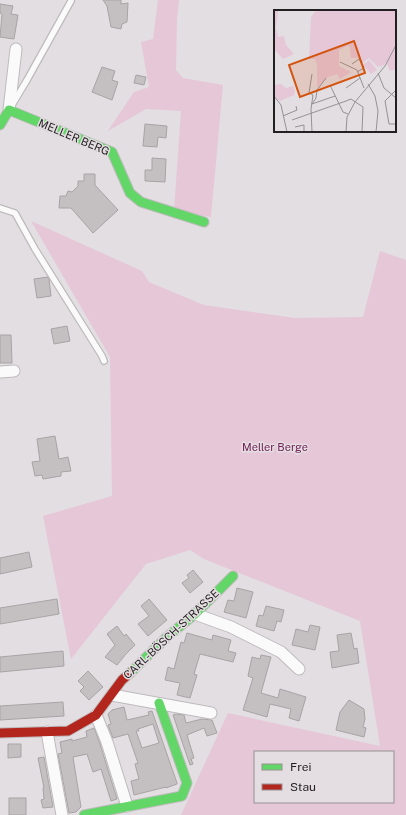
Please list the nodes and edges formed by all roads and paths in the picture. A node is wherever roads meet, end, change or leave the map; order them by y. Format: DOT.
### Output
graph roads {
  1 [pos="71,0"];
  2 [pos="16,49"];
  3 [pos="9,110"];
  4 [pos="0,125"];
  5 [pos="0,208"];
  6 [pos="204,222"];
  7 [pos="104,361"];
  8 [pos="14,371"];
  9 [pos="0,372"];
  10 [pos="233,576"];
  11 [pos="194,614"];
  12 [pos="299,669"];
  13 [pos="112,695"];
  14 [pos="158,703"];
  15 [pos="211,714"];
  16 [pos="96,715"];
  17 [pos="47,732"];
  18 [pos="0,733"];
  19 [pos="128,806"];
  20 [pos="62,815"];
  21 [pos="84,815"];
  1 -- 3 [label="lane"];
  2 -- 3 [label="street"];
  3 -- 4 [label="street"];
  3 -- 6 [label="street, MELLER BERG"];
  5 -- 7 [label="lane"];
  8 -- 9 [label="street"];
  10 -- 11 [label="street, CARL-BÖSCH-STRASSE"];
  11 -- 12 [label="street"];
  11 -- 13 [label="street, CARL-BÖSCH-STRASSE"];
  13 -- 14 [label="street, CARL-BÖSCH-STRASSE"];
  13 -- 16 [label="street, CARL-BÖSCH-STRASSE"];
  14 -- 15 [label="street, CARL-BÖSCH-STRASSE"];
  14 -- 19 [label="street"];
  16 -- 17 [label="street, CARL-BÖSCH-STRASSE"];
  16 -- 19 [label="street"];
  17 -- 18 [label="street, CARL-BÖSCH-STRASSE"];
  17 -- 20 [label="street"];
  19 -- 21 [label="street"];
}
